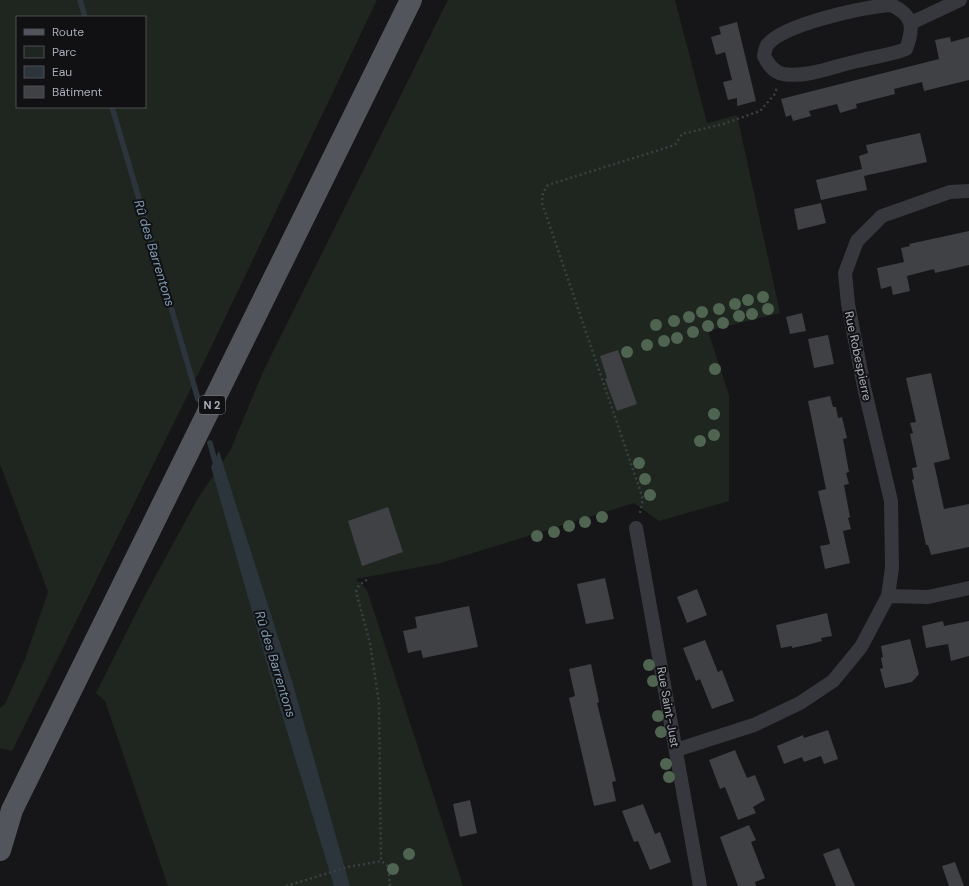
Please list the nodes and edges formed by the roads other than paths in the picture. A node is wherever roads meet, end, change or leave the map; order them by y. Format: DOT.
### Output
graph roads {
  1 [pos="411,0"];
  2 [pos="960,0"];
  3 [pos="911,23"];
  4 [pos="969,191"];
  5 [pos="636,528"];
  6 [pos="969,588"];
  7 [pos="888,596"];
  8 [pos="676,750"];
  9 [pos="6,818"];
  10 [pos="0,850"];
  11 [pos="700,886"];
  1 -- 9 [label="main road, N 2"];
  2 -- 3 [label="street"];
  3 -- 3 [label="street"];
  4 -- 7 [label="street, Rue Robespierre"];
  5 -- 8 [label="street, Rue Saint-Just"];
  6 -- 7 [label="street"];
  7 -- 8 [label="street, Rue Robespierre"];
  8 -- 11 [label="street, Rue Saint-Just"];
  9 -- 10 [label="main road, N 2"];
}
